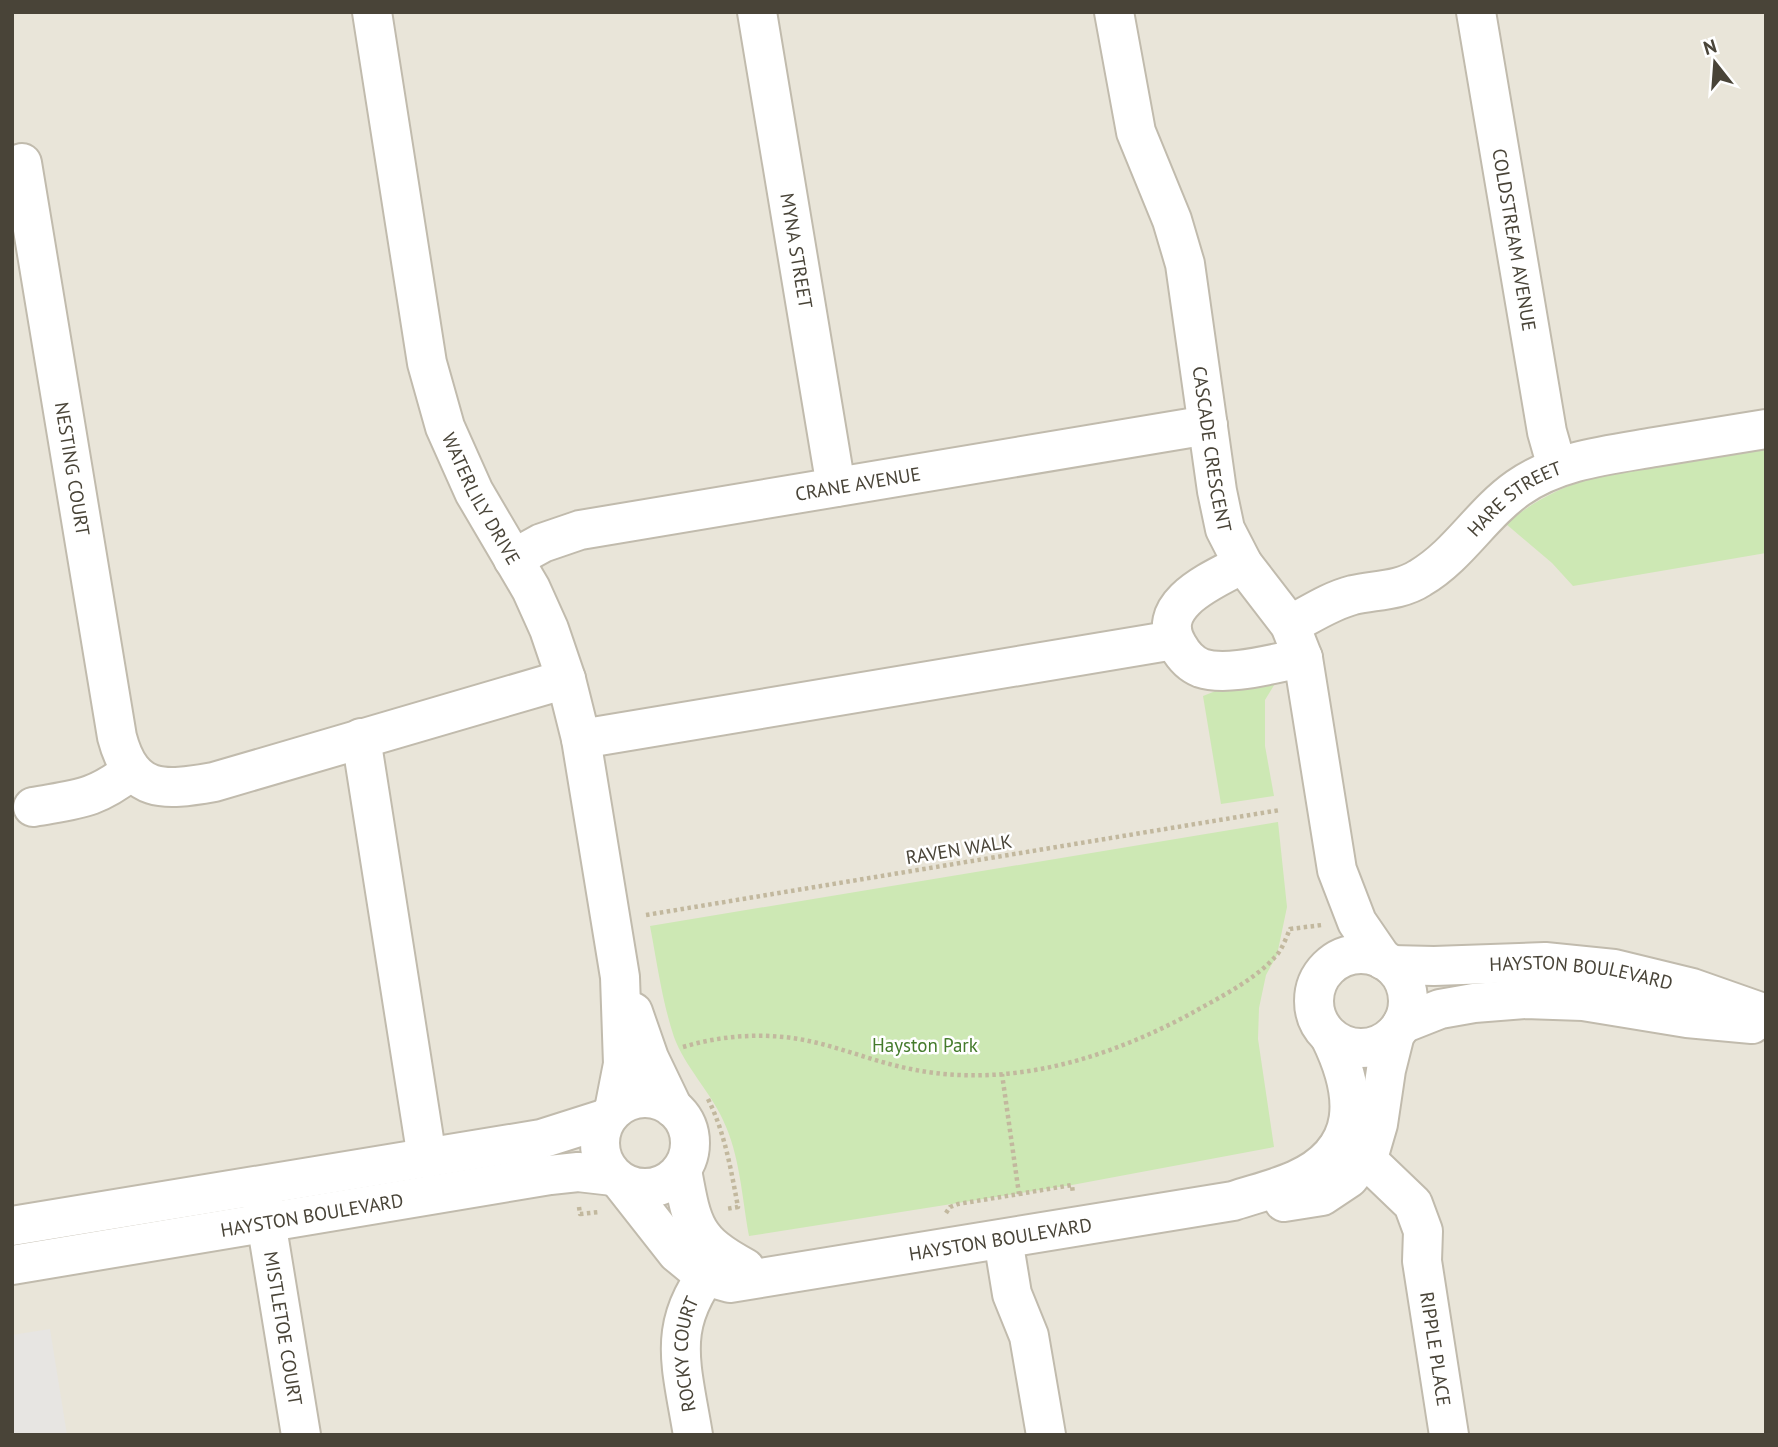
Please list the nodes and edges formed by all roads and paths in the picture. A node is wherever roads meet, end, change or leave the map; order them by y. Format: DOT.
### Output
graph roads {
  1 [pos="372,12"];
  2 [pos="757,12"];
  3 [pos="1114,12"];
  4 [pos="1476,12"];
  5 [pos="22,163"];
  6 [pos="1208,425"];
  7 [pos="1766,429"];
  8 [pos="1557,467"];
  9 [pos="836,487"];
  10 [pos="513,559"];
  11 [pos="1243,564"];
  12 [pos="1174,640"];
  13 [pos="1296,642"];
  14 [pos="566,679"];
  15 [pos="361,738"];
  16 [pos="581,739"];
  17 [pos="131,771"];
  18 [pos="33,807"];
  19 [pos="1280,810"];
  20 [pos="1337,870"];
  21 [pos="642,916"];
  22 [pos="1332,924"];
  23 [pos="1387,962"];
  24 [pos="1326,969"];
  25 [pos="620,976"];
  26 [pos="1766,1014"];
  27 [pos="1766,1025"];
  28 [pos="1399,1029"];
  29 [pos="1329,1037"];
  30 [pos="683,1057"];
  31 [pos="1002,1074"];
  32 [pos="688,1100"];
  33 [pos="611,1114"];
  34 [pos="427,1158"];
  35 [pos="1350,1162"];
  36 [pos="682,1170"];
  37 [pos="573,1173"];
  38 [pos="259,1185"];
  39 [pos="613,1190"];
  40 [pos="692,1216"];
  41 [pos="266,1222"];
  42 [pos="12,1226"];
  43 [pos="1014,1238"];
  44 [pos="950,1248"];
  45 [pos="12,1265"];
  46 [pos="713,1266"];
  47 [pos="301,1435"];
  48 [pos="693,1435"];
  49 [pos="1046,1435"];
  50 [pos="1450,1435"];
  1 -- 10 [label="street, WATERLILY DRIVE"];
  2 -- 9 [label="street, MYNA STREET"];
  3 -- 6 [label="street, CASCADE CRESCENT"];
  4 -- 8 [label="street, COLDSTREAM AVENUE"];
  5 -- 17 [label="street, NESTING COURT"];
  6 -- 9 [label="street, CRANE AVENUE"];
  6 -- 11 [label="street, CASCADE CRESCENT"];
  7 -- 8 [label="street, HARE STREET"];
  8 -- 13 [label="street, HARE STREET"];
  9 -- 10 [label="street, CRANE AVENUE"];
  10 -- 14 [label="street, WATERLILY DRIVE"];
  11 -- 12 [label="street"];
  11 -- 13 [label="street, CASCADE CRESCENT"];
  12 -- 13 [label="street, HARE STREET"];
  12 -- 16 [label="street"];
  13 -- 20 [label="street, CASCADE CRESCENT"];
  14 -- 15 [label="street"];
  14 -- 16 [label="street, WATERLILY DRIVE"];
  15 -- 17 [label="street"];
  15 -- 34 [label="street"];
  16 -- 25 [label="street, WATERLILY DRIVE"];
  17 -- 18 [label="street"];
  19 -- 21 [label="path, RAVEN WALK"];
  20 -- 22 [label="street, CASCADE CRESCENT"];
  20 -- 23 [label="street, CASCADE CRESCENT"];
  22 -- 24 [label="street, CASCADE CRESCENT"];
  22 -- 31 [label="path"];
  23 -- 24 [label="street"];
  23 -- 26 [label="street, HAYSTON BOULEVARD"];
  23 -- 28 [label="street"];
  24 -- 29 [label="street"];
  25 -- 32 [label="street, WATERLILY DRIVE"];
  25 -- 33 [label="street, WATERLILY DRIVE"];
  27 -- 28 [label="street, HAYSTON BOULEVARD"];
  28 -- 29 [label="street"];
  28 -- 35 [label="street, HAYSTON BOULEVARD"];
  29 -- 35 [label="street, HAYSTON BOULEVARD"];
  30 -- 31 [label="path"];
  31 -- 44 [label="path"];
  32 -- 33 [label="street"];
  32 -- 36 [label="street"];
  32 -- 40 [label="path"];
  33 -- 34 [label="street, HAYSTON BOULEVARD"];
  33 -- 39 [label="street"];
  34 -- 38 [label="street, HAYSTON BOULEVARD"];
  35 -- 43 [label="street, HAYSTON BOULEVARD"];
  35 -- 50 [label="street, RIPPLE PLACE"];
  36 -- 39 [label="street"];
  36 -- 40 [label="street, HAYSTON BOULEVARD"];
  37 -- 39 [label="street, HAYSTON BOULEVARD"];
  37 -- 39 [label="path"];
  37 -- 41 [label="street, HAYSTON BOULEVARD"];
  38 -- 41 [label="street, MISTLETOE COURT"];
  38 -- 42 [label="street, HAYSTON BOULEVARD"];
  39 -- 46 [label="street, HAYSTON BOULEVARD"];
  40 -- 46 [label="street, HAYSTON BOULEVARD"];
  41 -- 45 [label="street, HAYSTON BOULEVARD"];
  41 -- 47 [label="street, MISTLETOE COURT"];
  43 -- 44 [label="street, HAYSTON BOULEVARD"];
  43 -- 49 [label="street"];
  44 -- 46 [label="street, HAYSTON BOULEVARD"];
  46 -- 48 [label="street, ROCKY COURT"];
}
